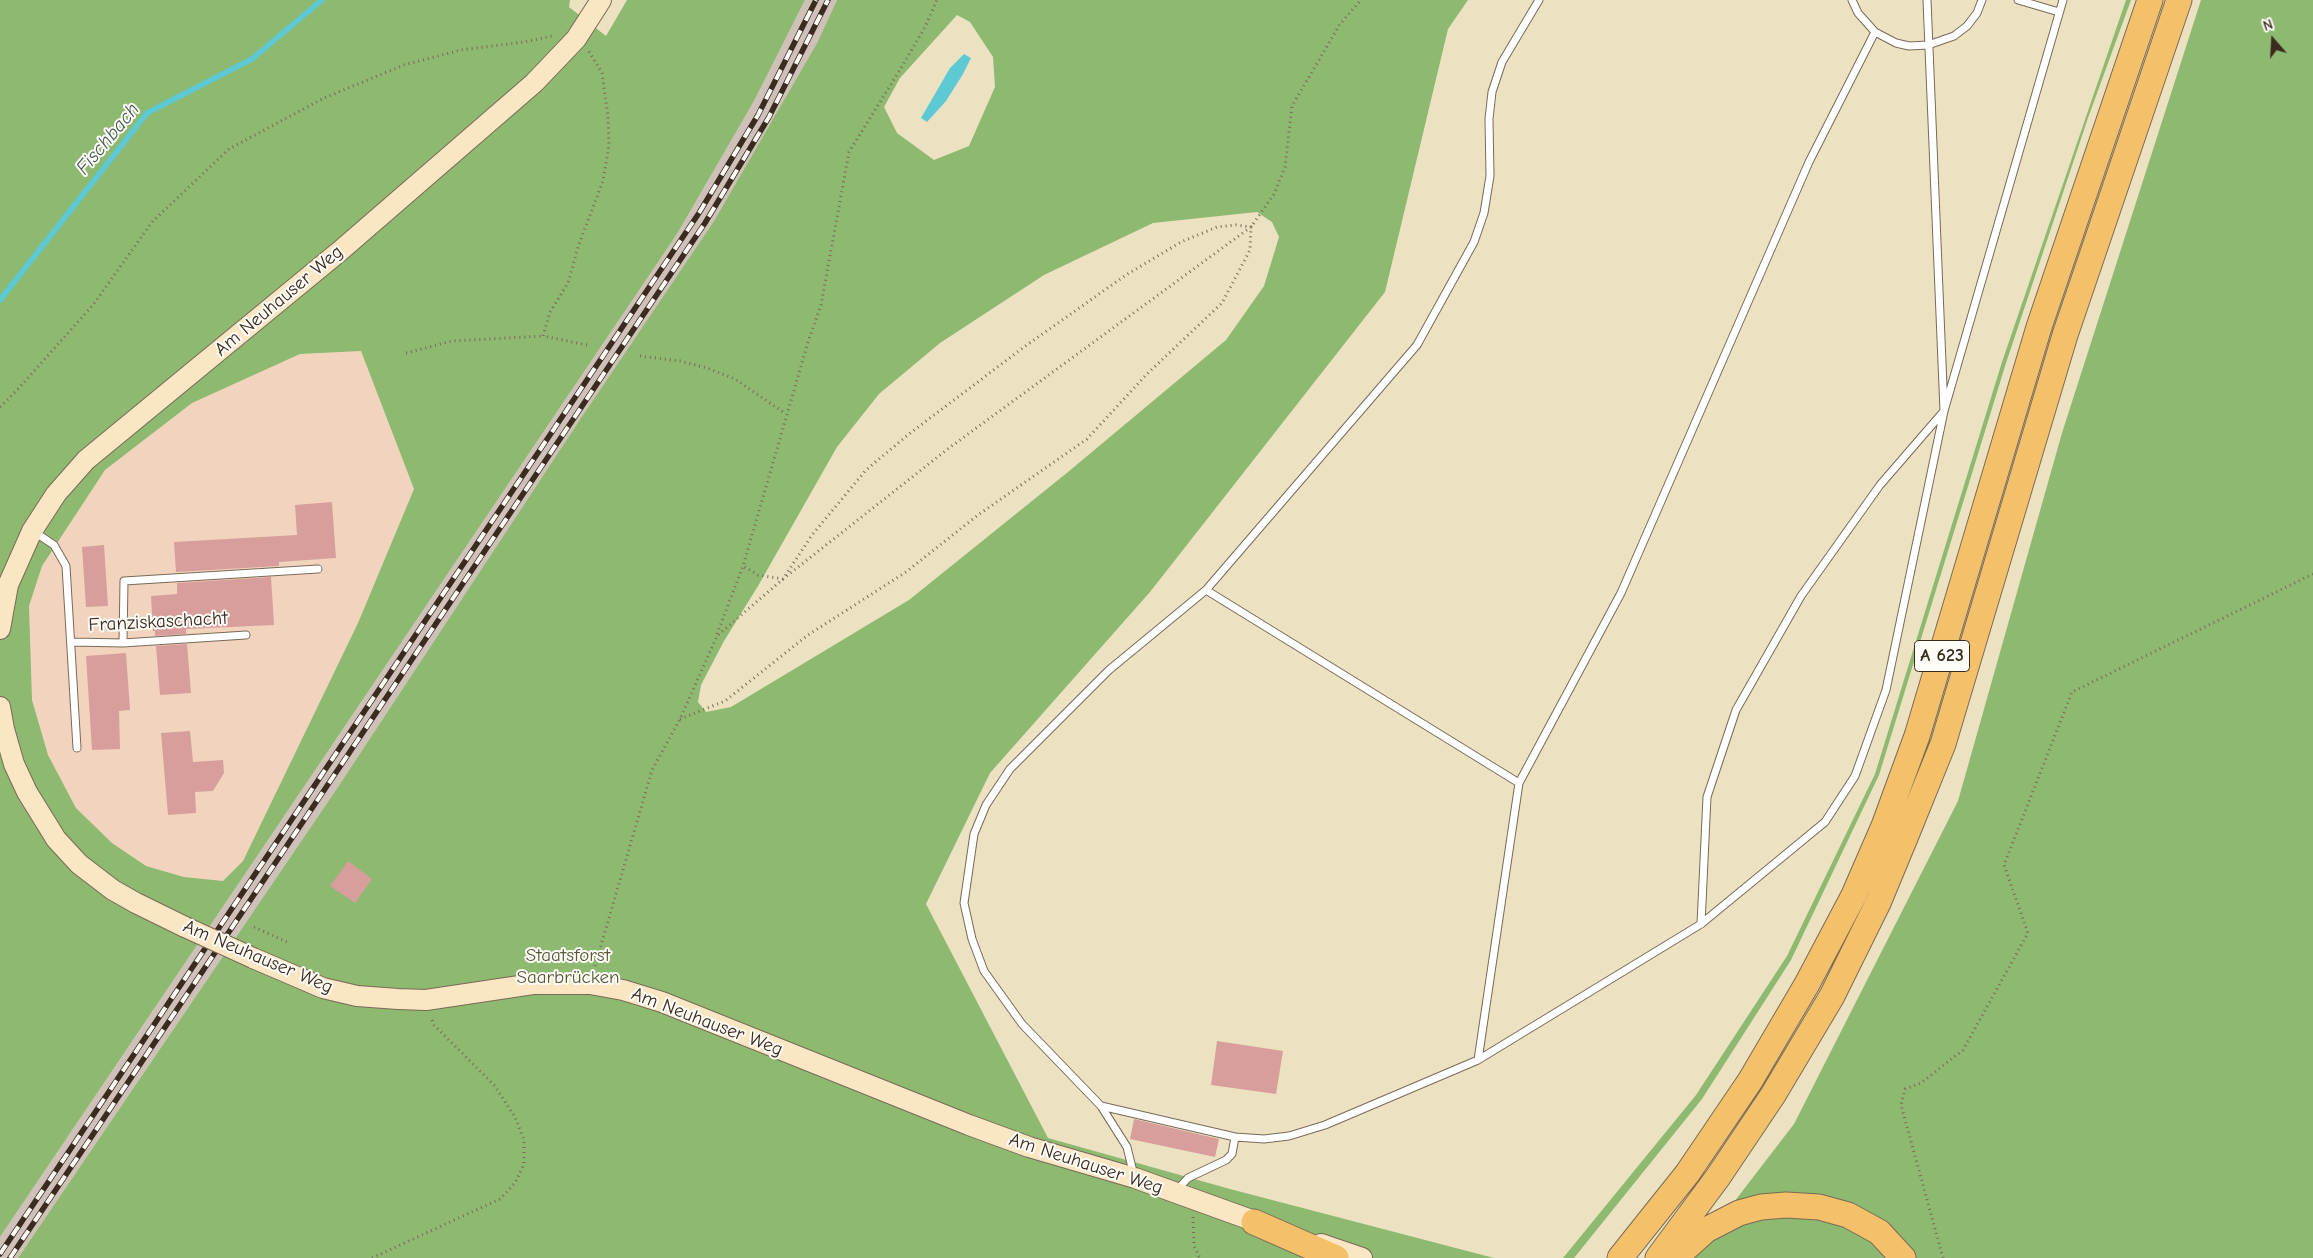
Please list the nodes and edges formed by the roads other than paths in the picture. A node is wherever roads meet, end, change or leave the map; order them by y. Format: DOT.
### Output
graph roads {
  1 [pos="601,0"];
  2 [pos="1539,0"];
  3 [pos="1852,0"];
  4 [pos="1927,0"];
  5 [pos="1982,0"];
  6 [pos="2018,0"];
  7 [pos="2063,0"];
  8 [pos="2150,0"];
  9 [pos="2178,0"];
  10 [pos="2059,12"];
  11 [pos="1876,32"];
  12 [pos="1928,45"];
  13 [pos="1944,410"];
  14 [pos="32,531"];
  15 [pos="318,569"];
  16 [pos="1206,590"];
  17 [pos="0,629"];
  18 [pos="246,635"];
  19 [pos="72,642"];
  20 [pos="123,643"];
  21 [pos="0,707"];
  22 [pos="77,748"];
  23 [pos="1519,784"];
  24 [pos="1701,924"];
  25 [pos="1478,1060"];
  26 [pos="1101,1106"];
  27 [pos="1236,1137"];
  28 [pos="1135,1178"];
  29 [pos="1183,1195"];
  30 [pos="1254,1222"];
  31 [pos="1336,1258"];
  32 [pos="1362,1258"];
  33 [pos="1620,1258"];
  34 [pos="1658,1258"];
  35 [pos="1675,1258"];
  36 [pos="1903,1258"];
  1 -- 14 [label="street, Am Neuhauser Weg"];
  2 -- 16 [label="lane"];
  3 -- 11 [label="lane"];
  4 -- 12 [label="lane"];
  5 -- 12 [label="lane"];
  6 -- 10 [label="lane"];
  7 -- 10 [label="lane"];
  8 -- 33 [label="highway, A 623"];
  9 -- 34 [label="highway, A 623"];
  10 -- 13 [label="lane"];
  11 -- 12 [label="lane"];
  11 -- 23 [label="lane"];
  12 -- 13 [label="lane"];
  13 -- 24 [label="lane"];
  13 -- 24 [label="lane"];
  14 -- 17 [label="street, Am Neuhauser Weg"];
  14 -- 19 [label="lane, Franziskaschacht"];
  15 -- 20 [label="lane"];
  16 -- 23 [label="lane"];
  16 -- 26 [label="lane"];
  18 -- 20 [label="lane, Franziskaschacht"];
  19 -- 20 [label="lane, Franziskaschacht"];
  19 -- 22 [label="lane, Franziskaschacht"];
  21 -- 28 [label="street, Am Neuhauser Weg, bridge"];
  23 -- 25 [label="lane"];
  24 -- 25 [label="lane"];
  25 -- 27 [label="lane"];
  26 -- 27 [label="lane"];
  26 -- 28 [label="lane"];
  27 -- 29 [label="lane"];
  28 -- 29 [label="street, Am Neuhauser Weg"];
  29 -- 30 [label="street, Am Neuhauser Weg"];
  30 -- 31 [label="highway"];
  30 -- 32 [label="street, Am Neuhauser Weg"];
  35 -- 36 [label="highway"];
}
